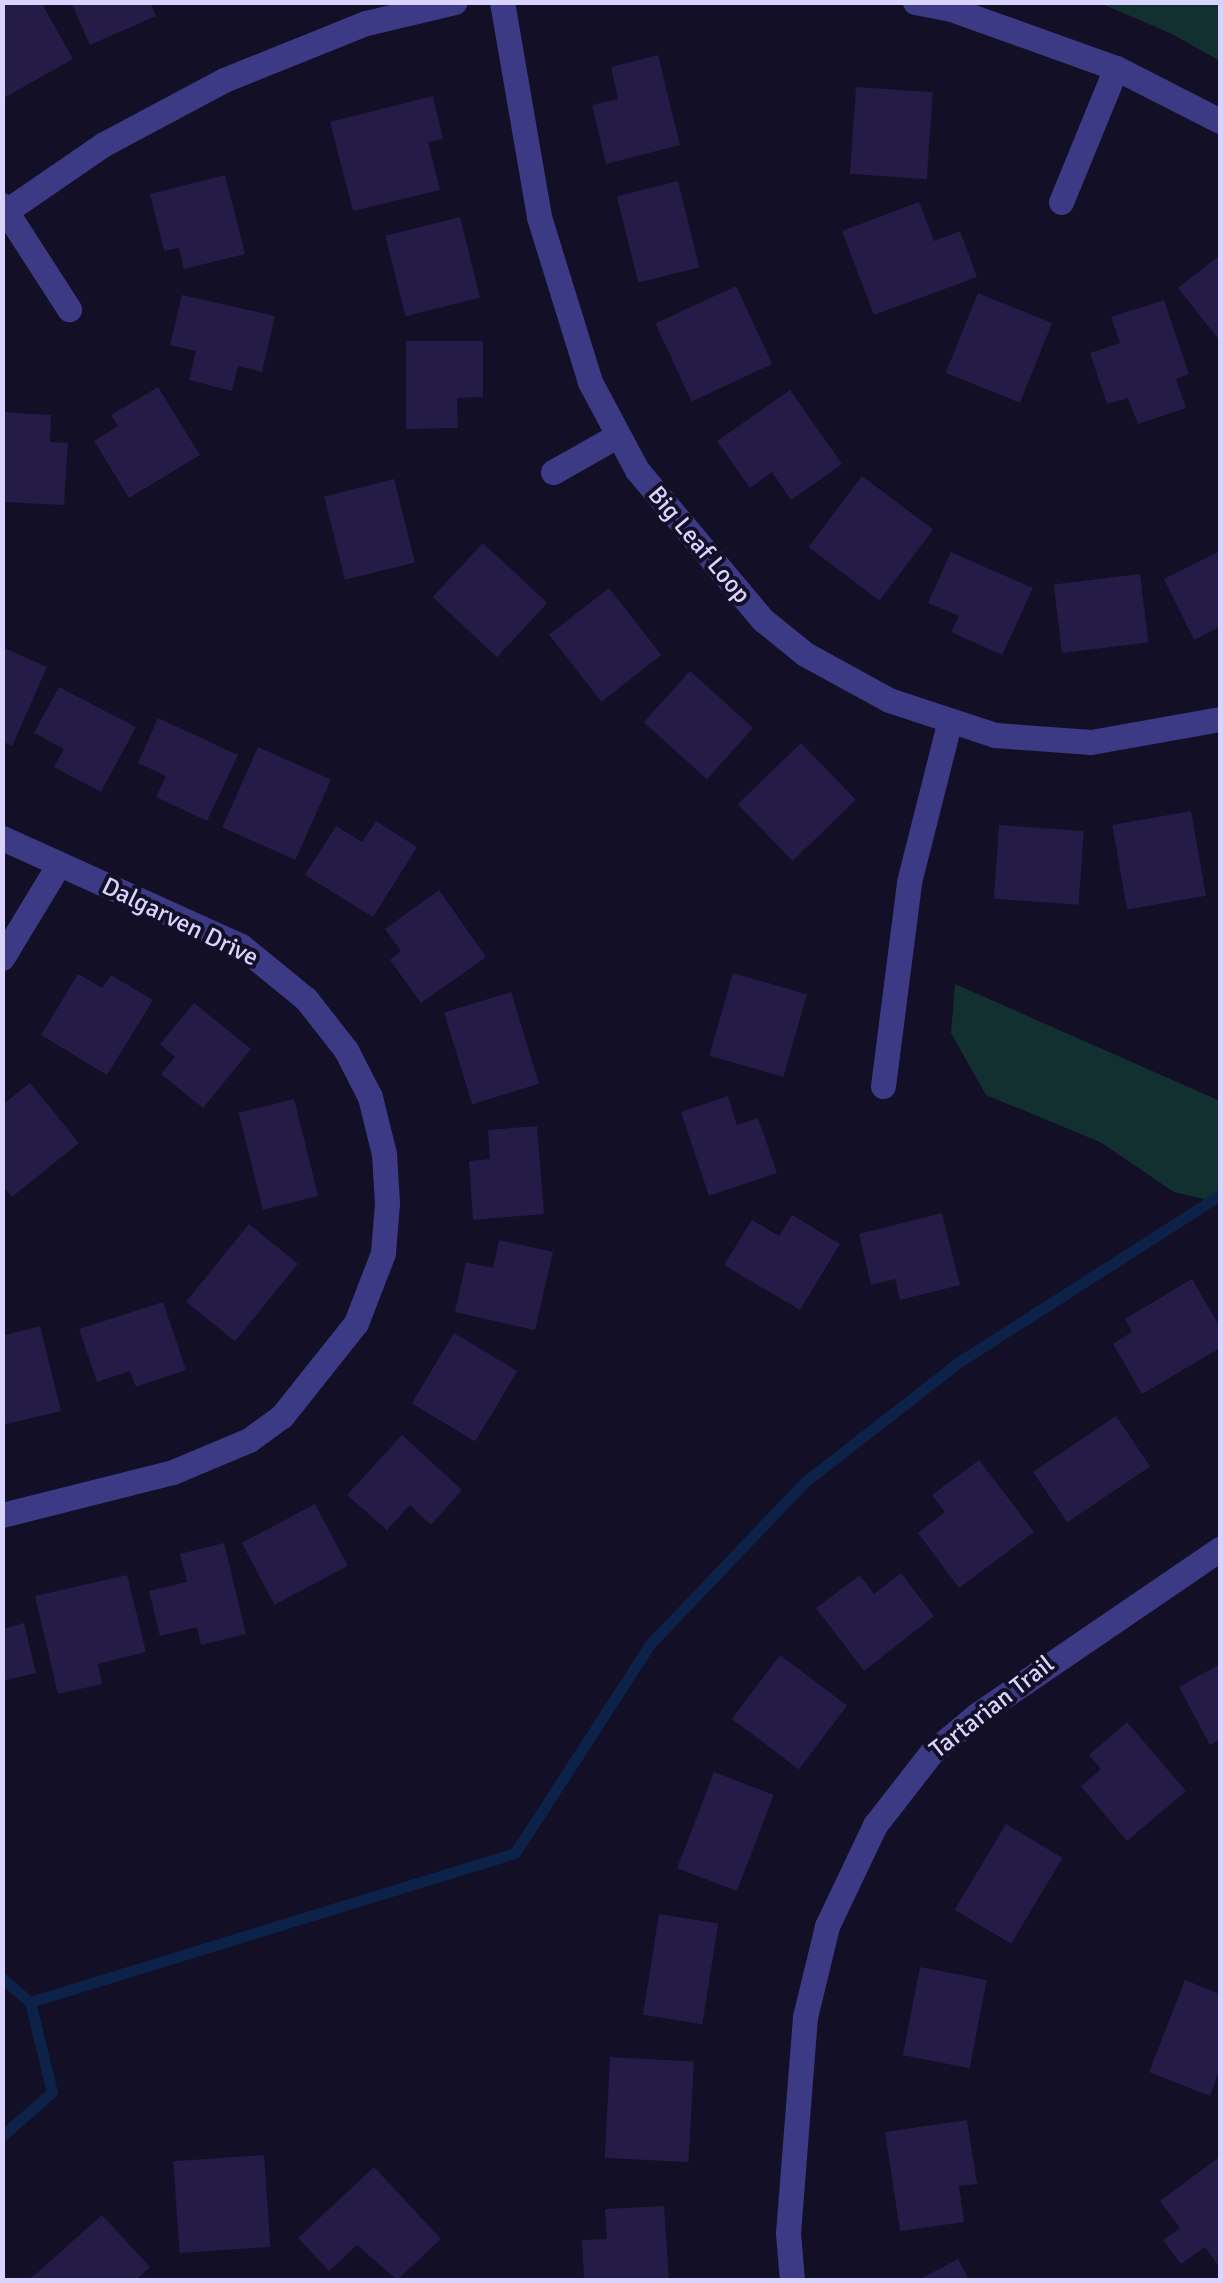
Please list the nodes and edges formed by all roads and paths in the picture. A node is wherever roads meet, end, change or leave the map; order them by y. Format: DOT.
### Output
graph roads {
  1 [pos="456,2"];
  2 [pos="502,2"];
  3 [pos="915,2"];
  4 [pos="951,6"];
  5 [pos="1116,68"];
  6 [pos="1220,121"];
  7 [pos="1061,202"];
  8 [pos="4,210"];
  9 [pos="69,308"];
  10 [pos="617,436"];
  11 [pos="553,472"];
  12 [pos="1220,719"];
  13 [pos="949,724"];
  14 [pos="2,838"];
  15 [pos="59,864"];
  16 [pos="2,958"];
  17 [pos="883,1086"];
  18 [pos="2,1514"];
  19 [pos="1220,1549"];
  20 [pos="792,2280"];
  1 -- 8 [label="street"];
  2 -- 10 [label="street, Big Leaf Loop"];
  3 -- 4 [label="street"];
  4 -- 5 [label="street"];
  5 -- 6 [label="street"];
  5 -- 7 [label="street"];
  8 -- 9 [label="street"];
  10 -- 11 [label="street"];
  10 -- 13 [label="street, Big Leaf Loop"];
  12 -- 13 [label="street, Big Leaf Loop"];
  13 -- 17 [label="street"];
  14 -- 15 [label="street, Dalgarven Drive"];
  15 -- 16 [label="street"];
  15 -- 18 [label="street, Dalgarven Drive"];
  19 -- 20 [label="street, Tartarian Trail"];
}
